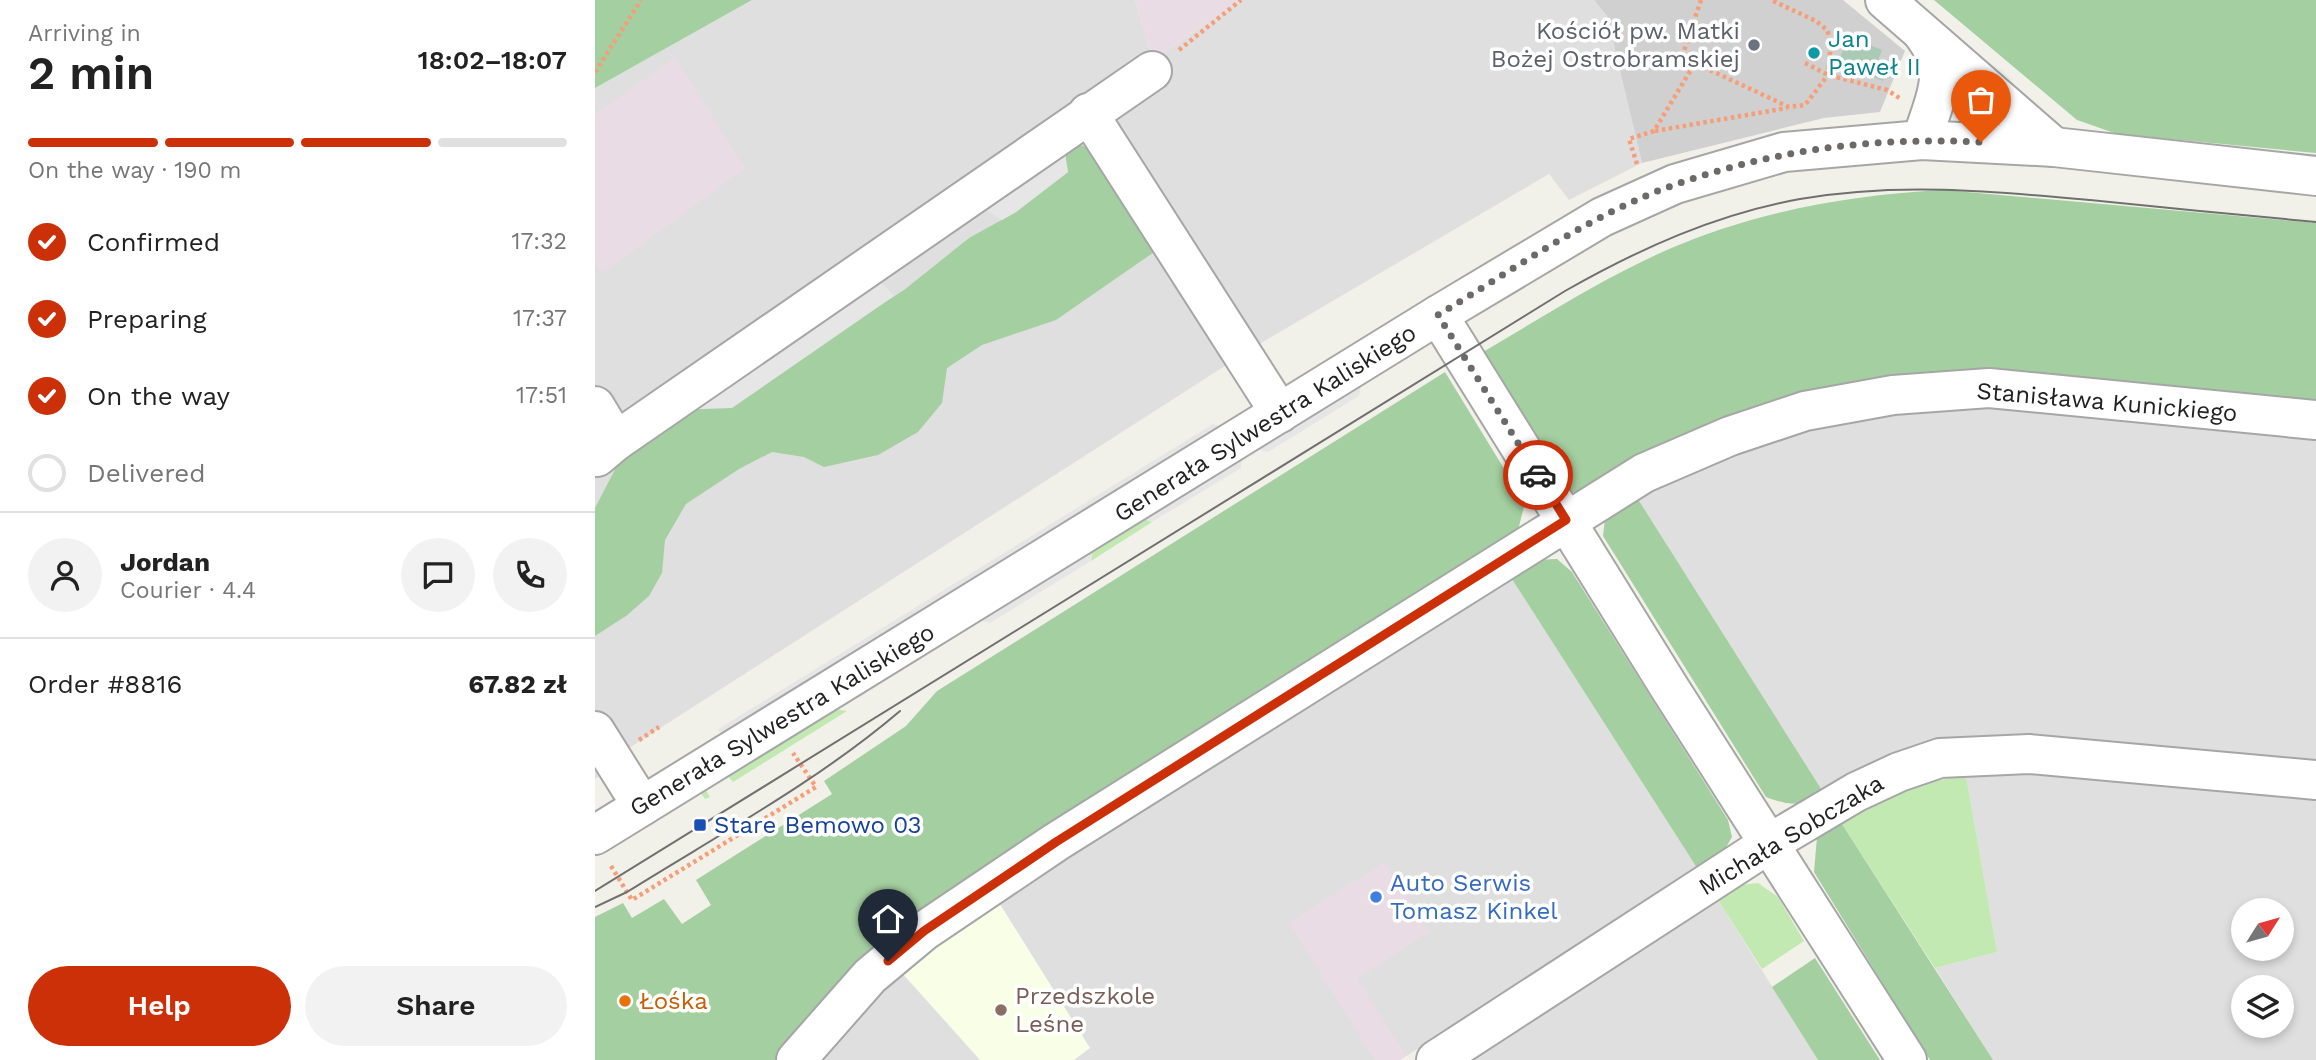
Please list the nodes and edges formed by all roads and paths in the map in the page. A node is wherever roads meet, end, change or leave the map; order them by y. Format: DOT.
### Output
graph roads {
  1 [pos="641,0"];
  2 [pos="1702,0"];
  3 [pos="1771,0"];
  4 [pos="1885,0"];
  5 [pos="1238,1"];
  6 [pos="1917,27"];
  7 [pos="1695,63"];
  8 [pos="1805,63"];
  9 [pos="1151,71"];
  10 [pos="595,72"];
  11 [pos="1828,75"];
  12 [pos="1887,90"];
  13 [pos="1789,107"];
  14 [pos="1088,113"];
  15 [pos="1654,131"];
  16 [pos="1922,139"];
  17 [pos="2054,146"];
  18 [pos="1640,172"];
  19 [pos="2316,176"];
  20 [pos="1438,315"];
  21 [pos="595,406"];
  22 [pos="1280,413"];
  23 [pos="2316,420"];
  24 [pos="605,450"];
  25 [pos="1566,520"];
  26 [pos="595,732"];
  27 [pos="792,751"];
  28 [pos="2316,780"];
  29 [pos="642,806"];
  30 [pos="1770,843"];
  31 [pos="603,850"];
  32 [pos="796,1060"];
  33 [pos="1436,1060"];
  34 [pos="1907,1060"];
  1 -- 10 [label="path"];
  2 -- 7 [label="path"];
  3 -- 11 [label="path"];
  4 -- 6 [label="street"];
  5 -- 9 [label="path"];
  6 -- 16 [label="street"];
  6 -- 17 [label="street"];
  7 -- 13 [label="path"];
  7 -- 15 [label="path"];
  8 -- 11 [label="path"];
  9 -- 14 [label="street"];
  11 -- 12 [label="path"];
  11 -- 13 [label="path"];
  13 -- 15 [label="path"];
  14 -- 22 [label="street"];
  14 -- 24 [label="street"];
  15 -- 18 [label="path"];
  16 -- 17 [label="street, Generała Sylwestra Kaliskiego"];
  16 -- 20 [label="street, Generała Sylwestra Kaliskiego"];
  17 -- 19 [label="street, Generała Sylwestra Kaliskiego"];
  20 -- 22 [label="street, Generała Sylwestra Kaliskiego"];
  20 -- 25 [label="street"];
  21 -- 24 [label="street"];
  22 -- 29 [label="street, Generała Sylwestra Kaliskiego"];
  23 -- 25 [label="street, Stanisława Kunickiego"];
  25 -- 30 [label="street"];
  25 -- 32 [label="street, Stanisława Kunickiego"];
  26 -- 29 [label="street"];
  27 -- 31 [label="path"];
  28 -- 30 [label="street, Michała Sobczaka"];
  29 -- 31 [label="street, Generała Sylwestra Kaliskiego"];
  30 -- 33 [label="street, Michała Sobczaka"];
  30 -- 34 [label="street"];
}
